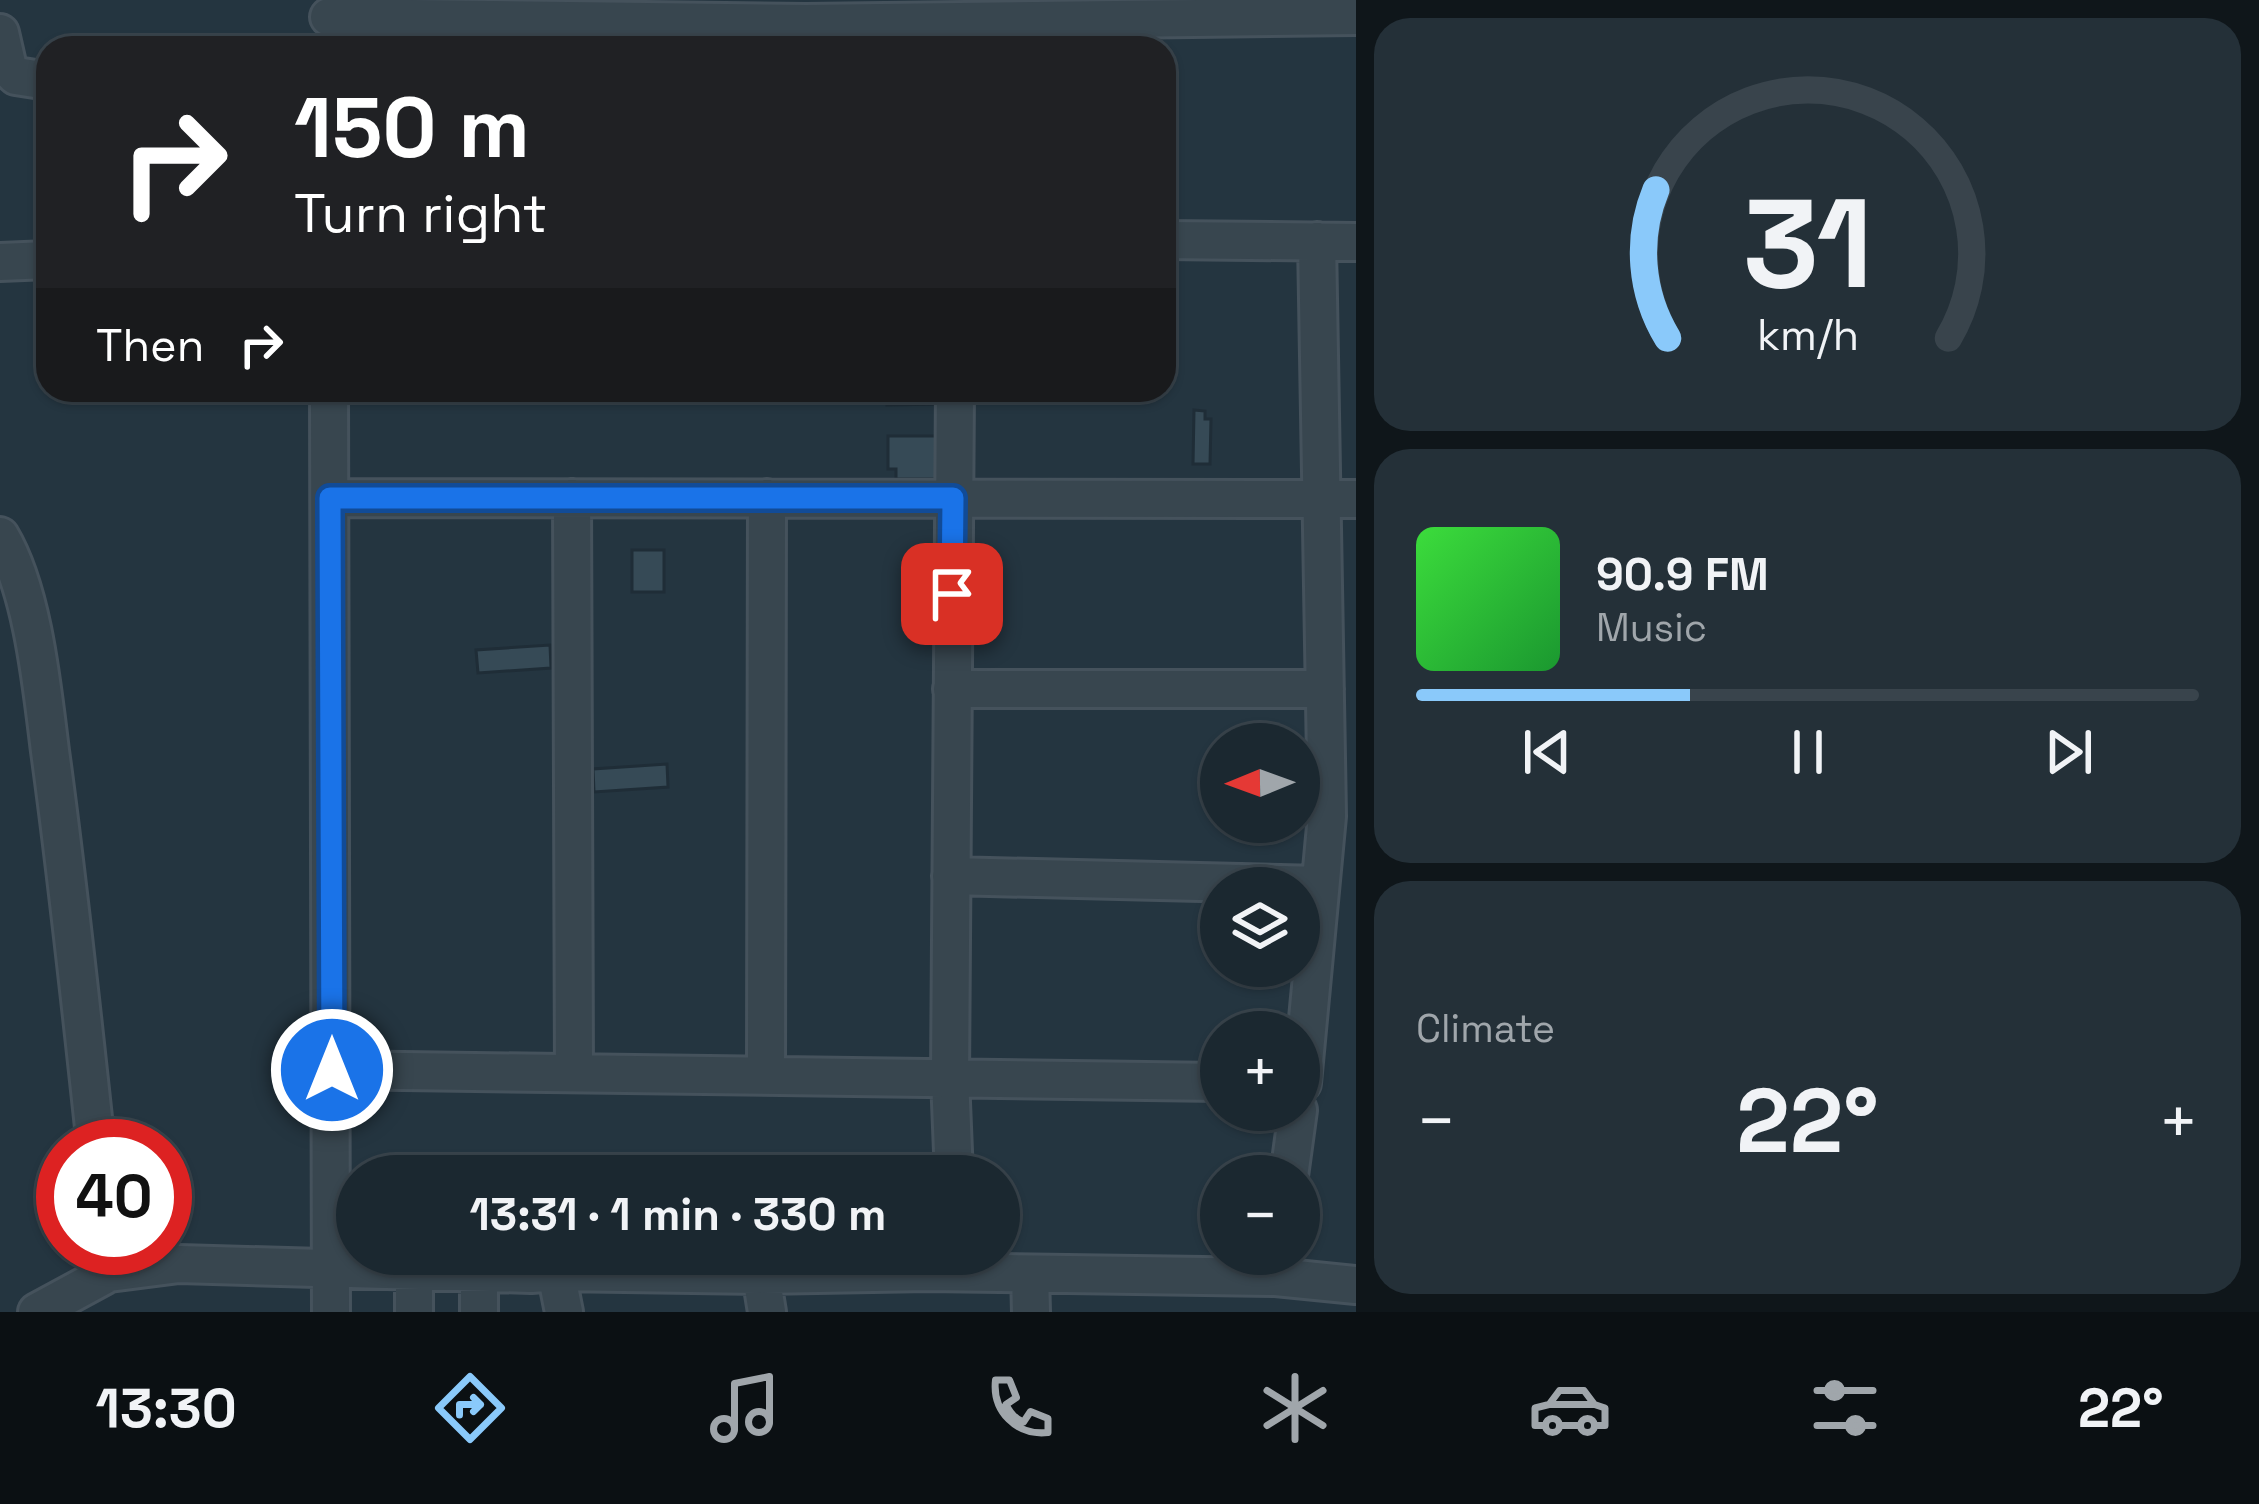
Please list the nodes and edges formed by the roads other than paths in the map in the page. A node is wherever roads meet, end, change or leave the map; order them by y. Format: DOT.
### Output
graph roads {
  1 [pos="1196,9"];
  2 [pos="1001,10"];
  3 [pos="1356,16"];
  4 [pos="329,22"];
  5 [pos="806,24"];
  6 [pos="0,33"];
  7 [pos="36,79"];
  8 [pos="1176,240"];
  9 [pos="1317,241"];
  10 [pos="1356,242"];
  11 [pos="36,260"];
  12 [pos="0,262"];
  13 [pos="329,402"];
  14 [pos="955,402"];
  15 [pos="330,498"];
  16 [pos="572,498"];
  17 [pos="766,498"];
  18 [pos="953,498"];
  19 [pos="1339,498"];
  20 [pos="0,536"];
  21 [pos="952,689"];
  22 [pos="1325,689"];
  23 [pos="1340,843"];
  24 [pos="951,876"];
  25 [pos="1200,882"];
  26 [pos="1320,885"];
  27 [pos="332,1070"];
  28 [pos="574,1073"];
  29 [pos="766,1076"];
  30 [pos="950,1078"];
  31 [pos="1200,1082"];
  32 [pos="93,1119"];
  33 [pos="953,1155"];
  34 [pos="330,1267"];
  35 [pos="336,1267"];
  36 [pos="1020,1273"];
  37 [pos="1030,1274"];
  38 [pos="414,1275"];
  39 [pos="479,1275"];
  40 [pos="557,1275"];
  41 [pos="761,1275"];
  42 [pos="95,1280"];
  43 [pos="1278,1281"];
  44 [pos="1356,1286"];
  45 [pos="37,1312"];
  46 [pos="331,1312"];
  47 [pos="414,1312"];
  48 [pos="479,1312"];
  49 [pos="564,1312"];
  50 [pos="767,1312"];
  51 [pos="1031,1312"];
  1 -- 2 [label="street"];
  1 -- 3 [label="street"];
  2 -- 5 [label="street"];
  4 -- 5 [label="street"];
  6 -- 7 [label="street"];
  8 -- 9 [label="street"];
  9 -- 10 [label="street"];
  9 -- 19 [label="street"];
  11 -- 12 [label="street"];
  13 -- 15 [label="street"];
  14 -- 18 [label="street"];
  15 -- 16 [label="street"];
  15 -- 27 [label="street"];
  16 -- 17 [label="street"];
  16 -- 28 [label="street"];
  17 -- 18 [label="street"];
  17 -- 29 [label="street"];
  18 -- 19 [label="street"];
  18 -- 21 [label="street"];
  19 -- 22 [label="street"];
  20 -- 32 [label="street"];
  21 -- 22 [label="street"];
  21 -- 24 [label="street"];
  22 -- 23 [label="street"];
  23 -- 26 [label="street"];
  24 -- 25 [label="street"];
  24 -- 30 [label="street"];
  27 -- 28 [label="street"];
  27 -- 34 [label="street"];
  28 -- 29 [label="street"];
  29 -- 30 [label="street"];
  30 -- 31 [label="street"];
  30 -- 33 [label="street"];
  34 -- 35 [label="street"];
  34 -- 42 [label="street"];
  34 -- 46 [label="street"];
  36 -- 37 [label="street"];
  37 -- 43 [label="street"];
  37 -- 51 [label="street"];
  38 -- 47 [label="street"];
  39 -- 48 [label="street"];
  40 -- 49 [label="street"];
  41 -- 50 [label="street"];
  42 -- 45 [label="street"];
  43 -- 44 [label="street"];
}
